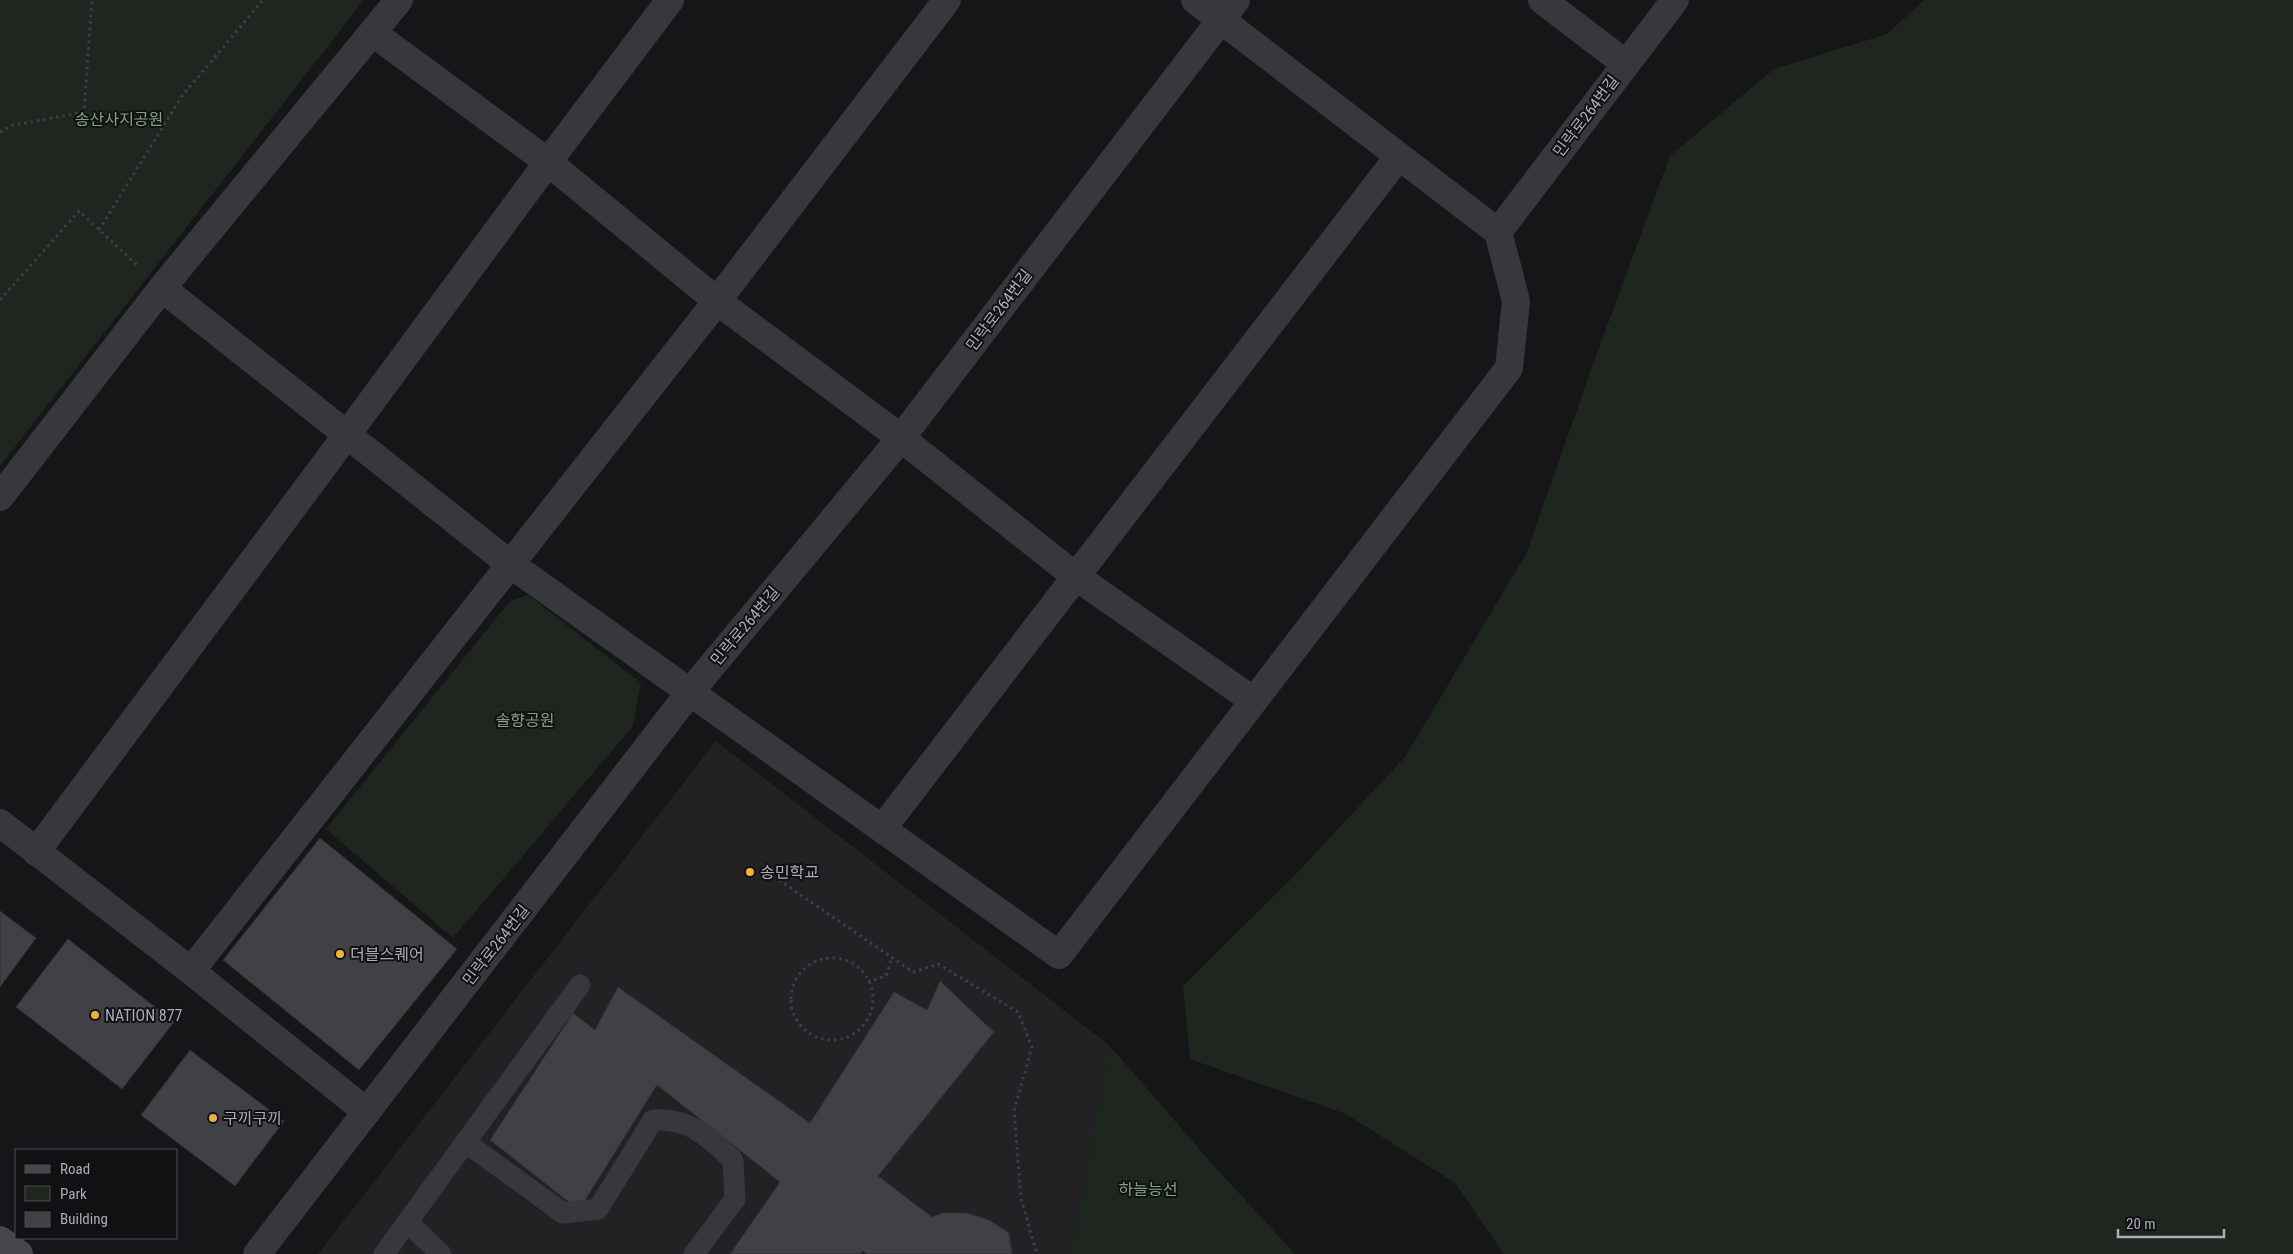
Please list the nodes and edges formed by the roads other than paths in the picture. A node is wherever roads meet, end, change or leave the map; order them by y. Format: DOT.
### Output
graph roads {
  1 [pos="399,0"];
  2 [pos="670,0"];
  3 [pos="947,0"];
  4 [pos="1195,0"];
  5 [pos="1542,0"];
  6 [pos="1675,0"];
  7 [pos="1229,10"];
  8 [pos="373,34"];
  9 [pos="1626,64"];
  10 [pos="1399,156"];
  11 [pos="548,162"];
  12 [pos="1498,232"];
  13 [pos="162,288"];
  14 [pos="717,301"];
  15 [pos="346,436"];
  16 [pos="901,438"];
  17 [pos="0,497"];
  18 [pos="510,564"];
  19 [pos="1075,576"];
  20 [pos="690,692"];
  21 [pos="1254,700"];
  22 [pos="0,823"];
  23 [pos="882,829"];
  24 [pos="36,852"];
  25 [pos="191,970"];
  26 [pos="580,985"];
  27 [pos="367,1112"];
  28 [pos="465,1142"];
  29 [pos="407,1222"];
  30 [pos="0,1240"];
  31 [pos="19,1254"];
  32 [pos="257,1254"];
  33 [pos="384,1254"];
  34 [pos="441,1254"];
  35 [pos="694,1254"];
  1 -- 8 [label="street"];
  2 -- 11 [label="street"];
  3 -- 14 [label="street"];
  4 -- 7 [label="street"];
  5 -- 9 [label="street"];
  6 -- 9 [label="street, 민락로264번길"];
  7 -- 10 [label="street"];
  7 -- 16 [label="street, 민락로264번길"];
  8 -- 11 [label="street"];
  8 -- 13 [label="street"];
  9 -- 12 [label="street, 민락로264번길"];
  10 -- 12 [label="street"];
  10 -- 19 [label="street"];
  11 -- 14 [label="street"];
  11 -- 15 [label="street"];
  12 -- 21 [label="street"];
  13 -- 15 [label="street"];
  13 -- 17 [label="street"];
  14 -- 16 [label="street"];
  14 -- 18 [label="street"];
  15 -- 18 [label="street"];
  15 -- 24 [label="street"];
  16 -- 19 [label="street"];
  16 -- 20 [label="street, 민락로264번길"];
  18 -- 20 [label="street"];
  18 -- 25 [label="street"];
  19 -- 21 [label="street"];
  19 -- 23 [label="street"];
  20 -- 23 [label="street"];
  20 -- 27 [label="street, 민락로264번길"];
  21 -- 23 [label="street"];
  22 -- 24 [label="street"];
  24 -- 25 [label="street"];
  25 -- 27 [label="street"];
  26 -- 28 [label="lane"];
  27 -- 32 [label="street, 민락로264번길"];
  28 -- 29 [label="lane"];
  28 -- 35 [label="lane"];
  29 -- 33 [label="lane"];
  29 -- 34 [label="lane"];
  30 -- 31 [label="main road"];
}
